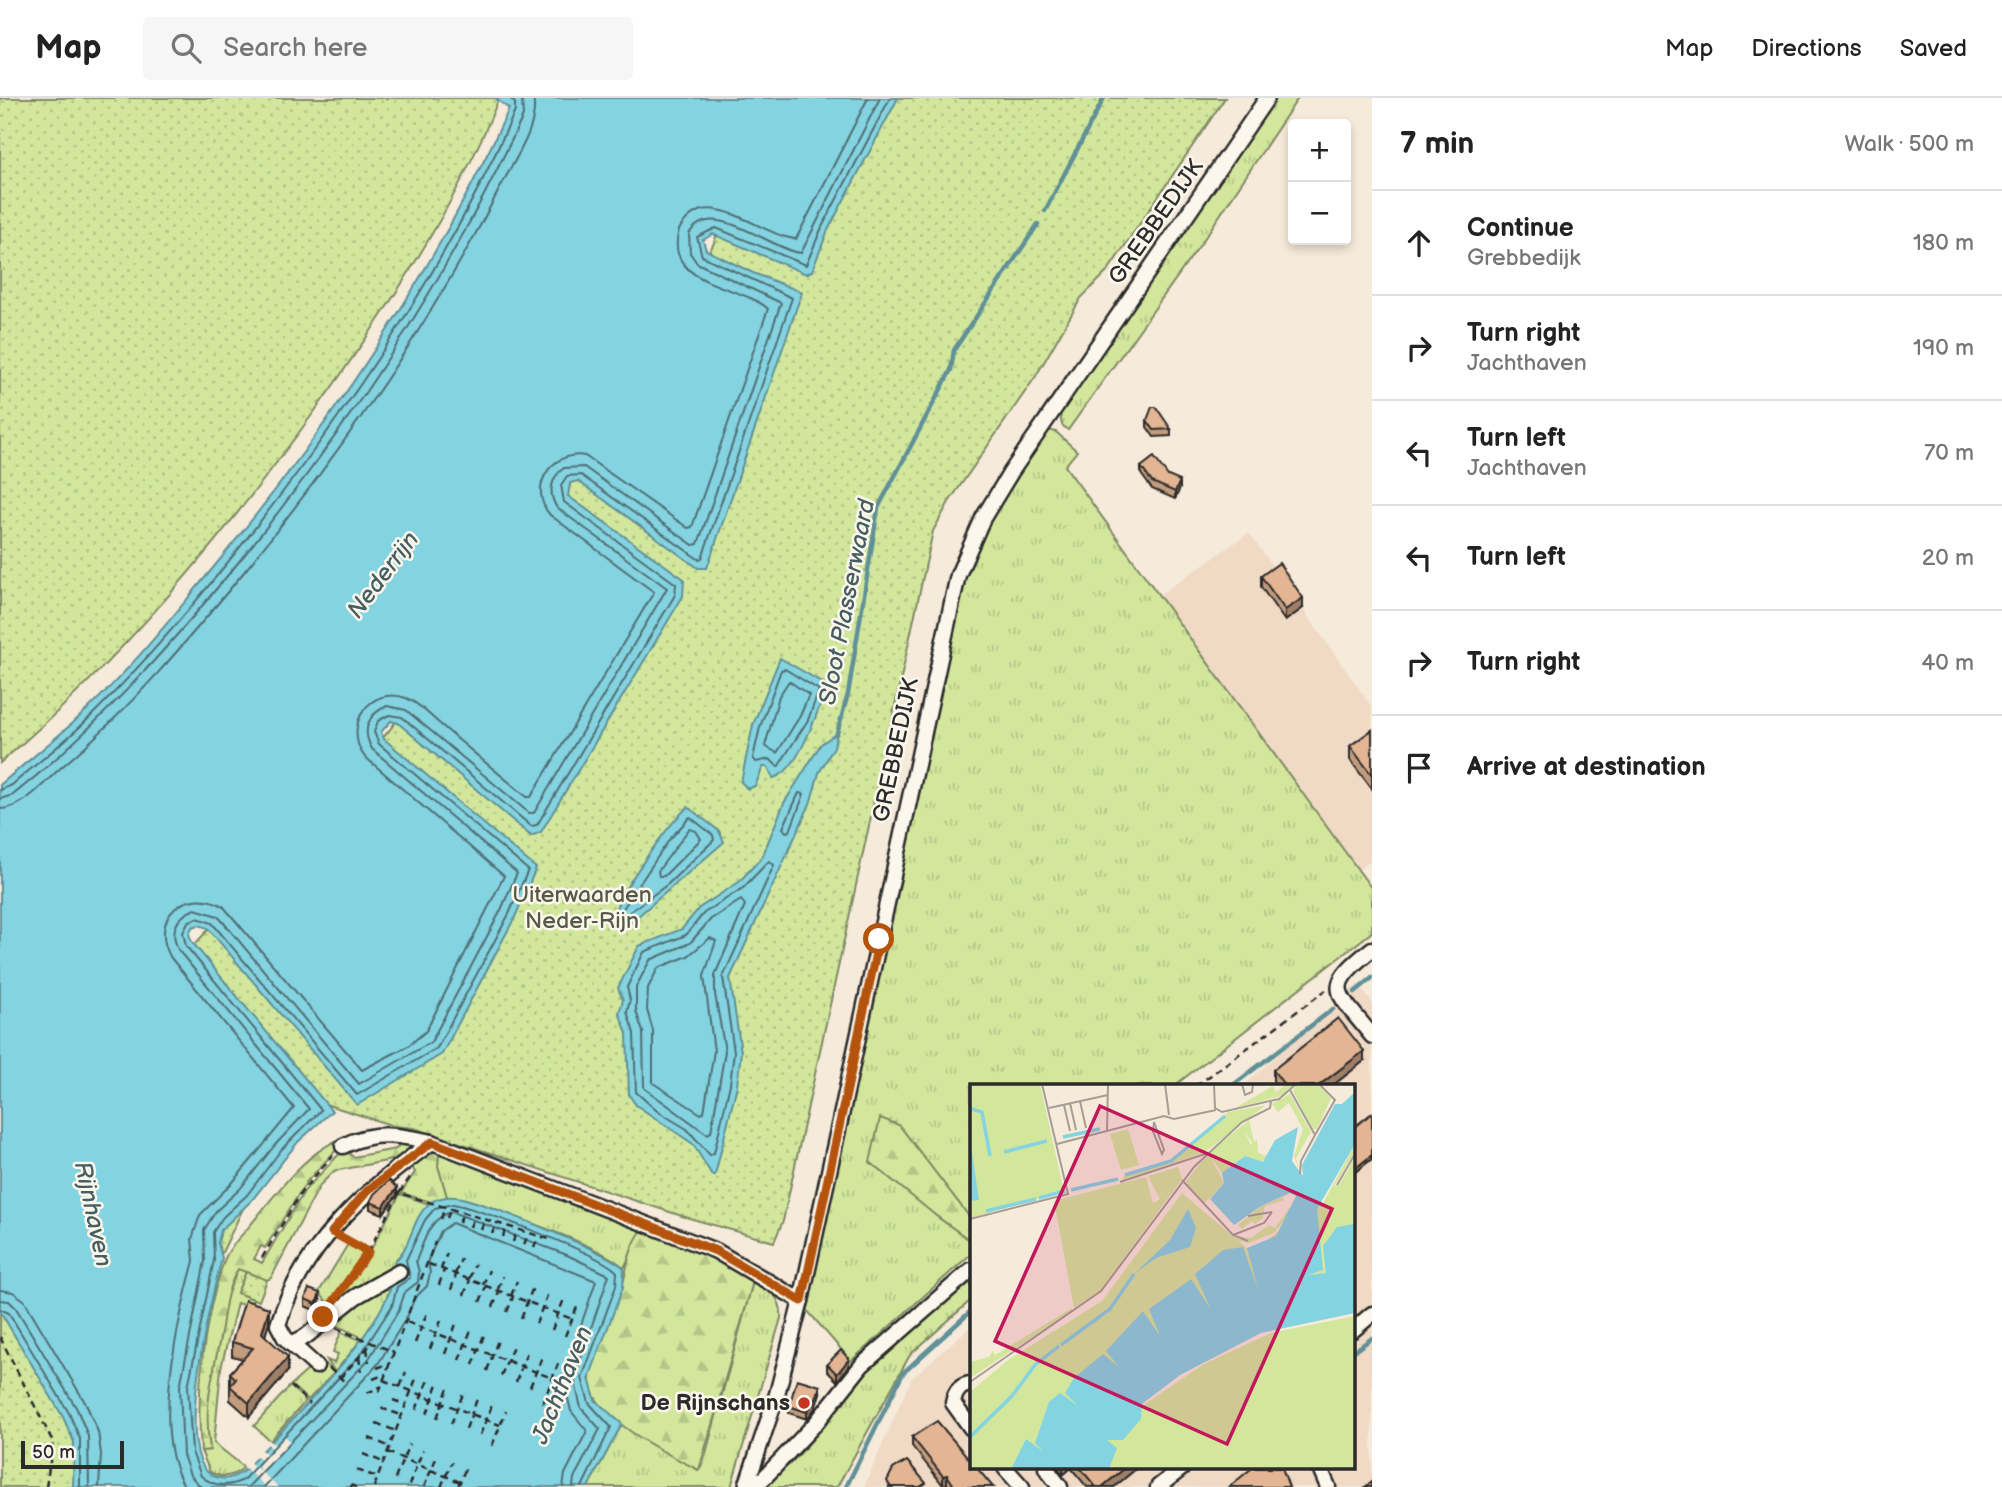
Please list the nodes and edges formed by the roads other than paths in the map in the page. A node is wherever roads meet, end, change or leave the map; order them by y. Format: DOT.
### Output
graph roads {
  1 [pos="1267,98"];
  2 [pos="1372,949"];
  3 [pos="1372,1036"];
  4 [pos="432,1142"];
  5 [pos="343,1146"];
  6 [pos="970,1271"];
  7 [pos="399,1272"];
  8 [pos="802,1301"];
  9 [pos="1372,1314"];
  10 [pos="1354,1329"];
  11 [pos="291,1344"];
  12 [pos="321,1366"];
  13 [pos="970,1384"];
  14 [pos="970,1427"];
  15 [pos="1007,1470"];
  16 [pos="1047,1470"];
  17 [pos="1179,1470"];
  18 [pos="1321,1470"];
  19 [pos="746,1485"];
  20 [pos="1021,1487"];
  21 [pos="1060,1487"];
  22 [pos="1158,1487"];
  23 [pos="1328,1487"];
  1 -- 8 [label="street, GREBBEDIJK"];
  2 -- 3 [label="street"];
  4 -- 5 [label="street"];
  4 -- 8 [label="street"];
  4 -- 11 [label="street"];
  6 -- 19 [label="street"];
  7 -- 11 [label="street"];
  8 -- 19 [label="street, GREBBEDIJK"];
  9 -- 10 [label="street"];
  11 -- 12 [label="street"];
  13 -- 14 [label="street"];
  15 -- 20 [label="street"];
  16 -- 21 [label="street"];
  17 -- 22 [label="street"];
  18 -- 23 [label="street"];
}
